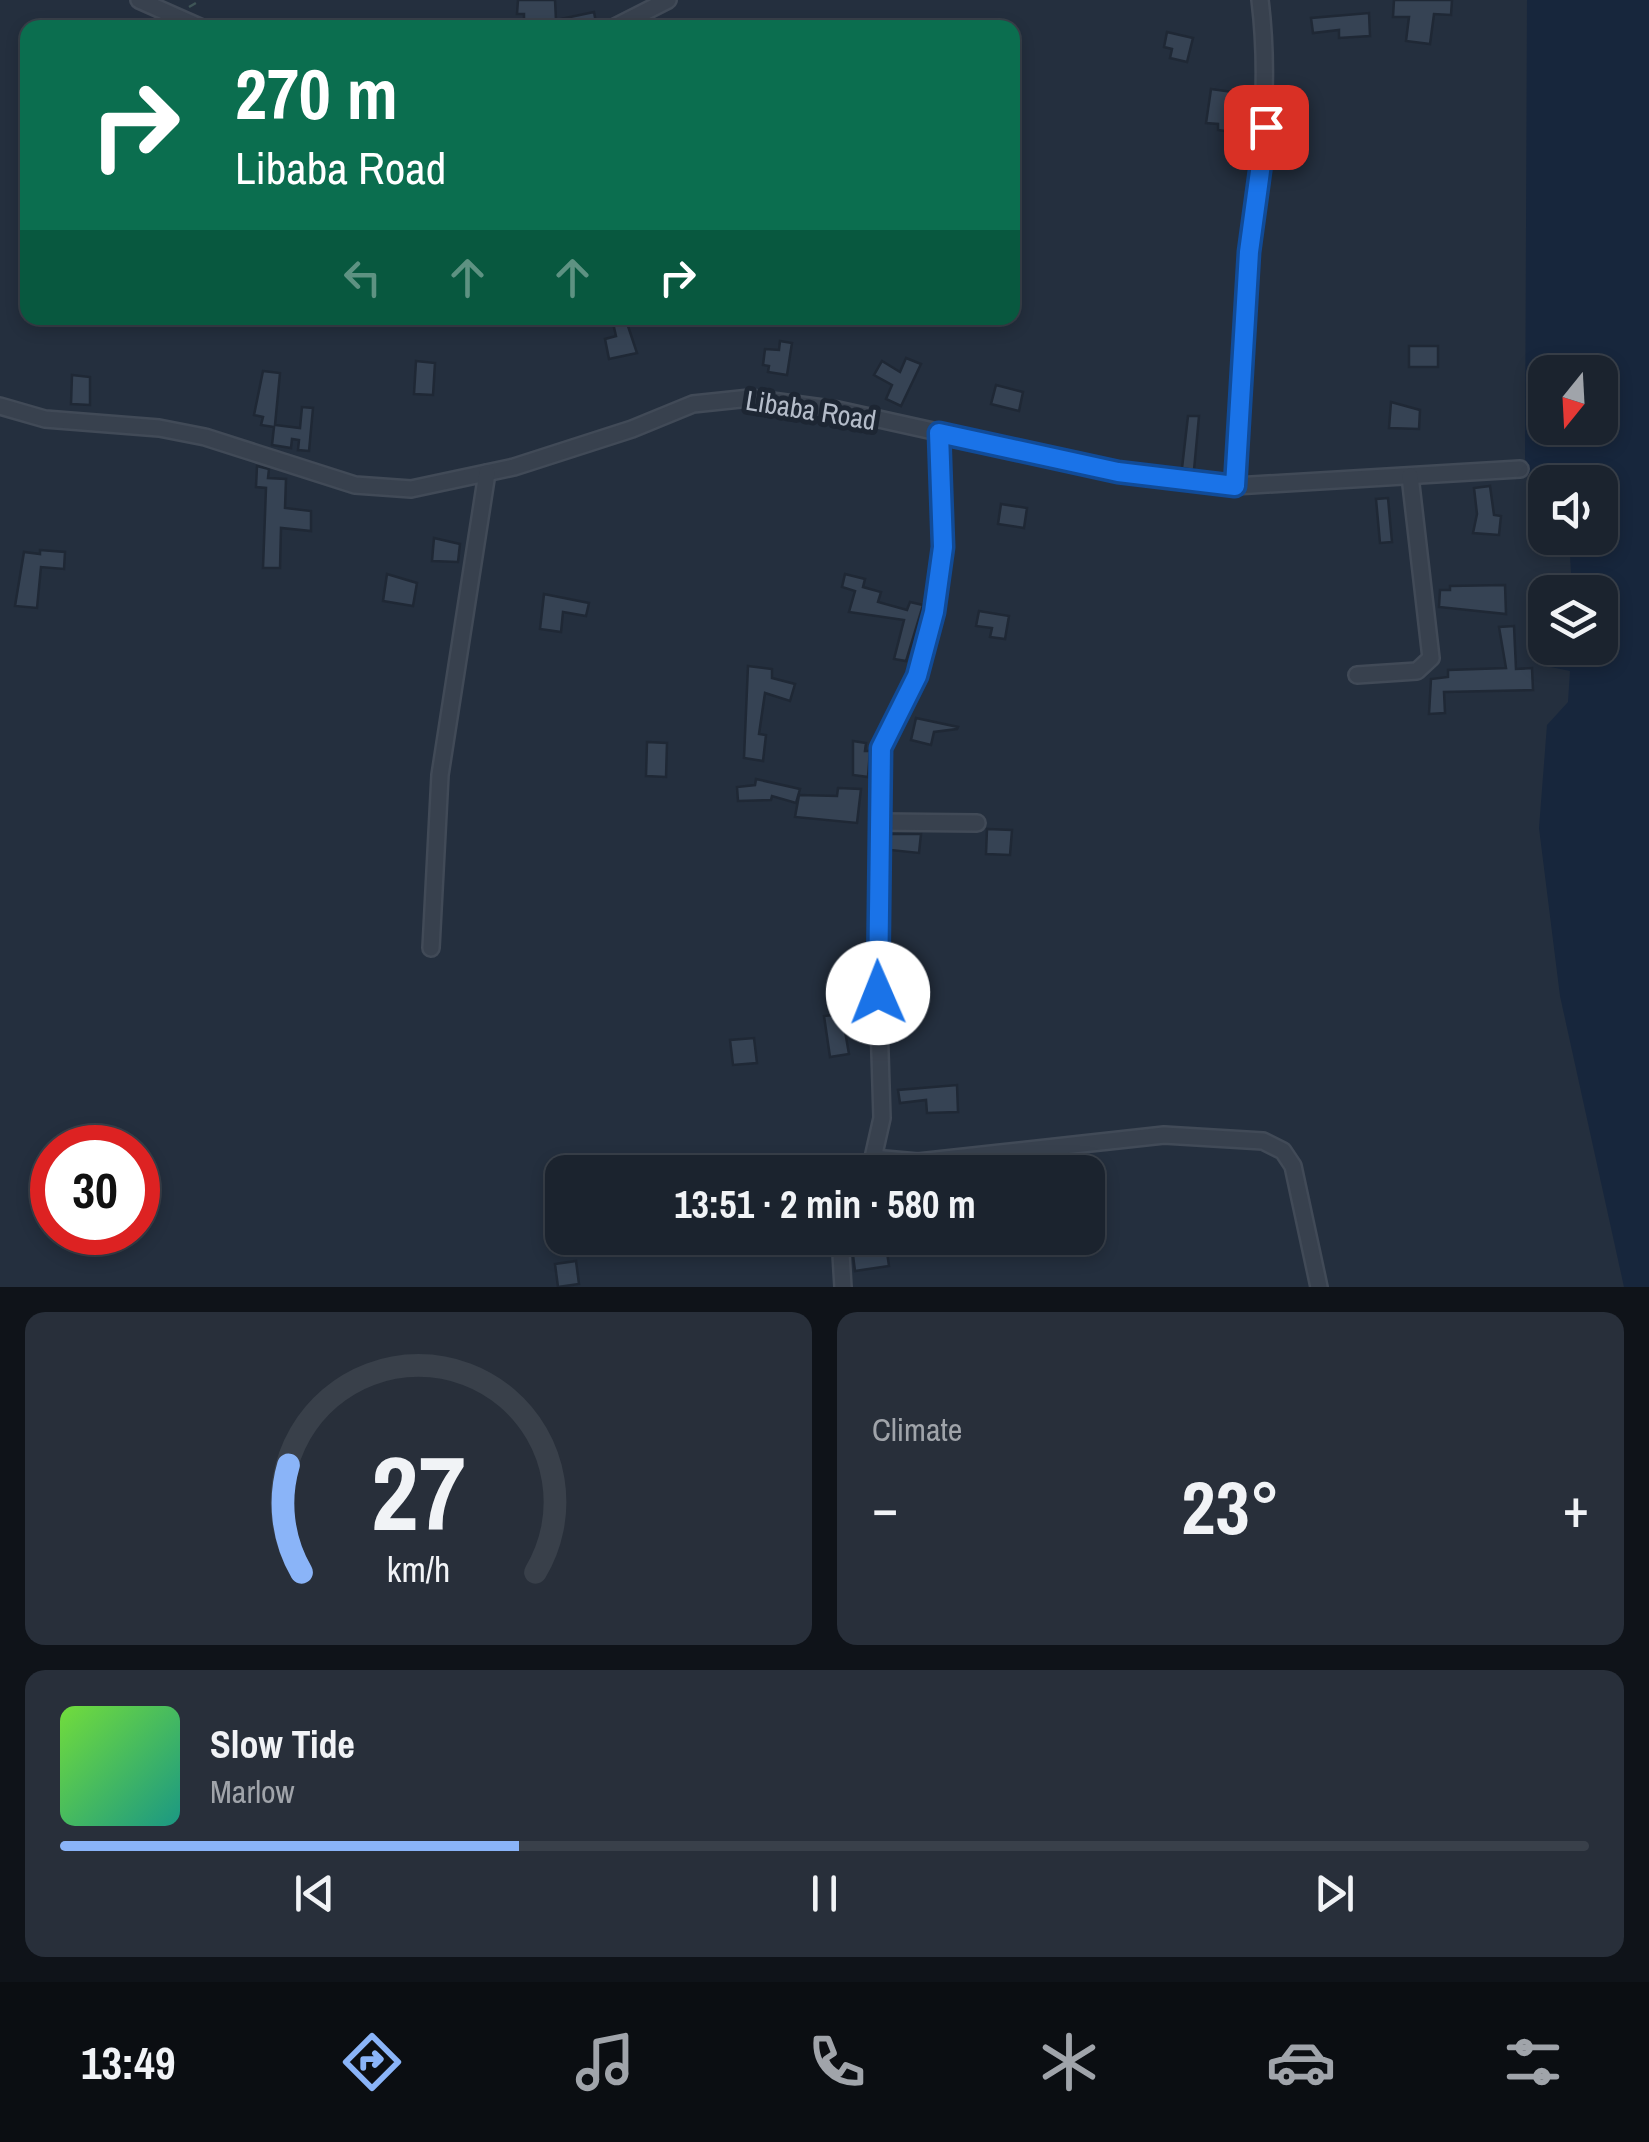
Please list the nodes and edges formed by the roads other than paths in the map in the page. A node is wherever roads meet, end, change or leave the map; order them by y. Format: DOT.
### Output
graph roads {
  1 [pos="139,0"];
  2 [pos="668,0"];
  3 [pos="1260,0"];
  4 [pos="184,20"];
  5 [pos="629,20"];
  6 [pos="0,406"];
  7 [pos="939,433"];
  8 [pos="1520,469"];
  9 [pos="487,474"];
  10 [pos="1410,476"];
  11 [pos="1235,486"];
  12 [pos="1358,675"];
  13 [pos="880,822"];
  14 [pos="977,823"];
  15 [pos="431,948"];
  16 [pos="871,1155"];
  17 [pos="976,1155"];
  18 [pos="841,1255"];
  19 [pos="843,1287"];
  20 [pos="1320,1287"];
  1 -- 4 [label="street"];
  2 -- 5 [label="street"];
  3 -- 11 [label="street"];
  6 -- 9 [label="street, Libaba Road"];
  7 -- 9 [label="street, Libaba Road"];
  7 -- 11 [label="street, Libaba Road"];
  7 -- 13 [label="street"];
  8 -- 10 [label="street, Libaba Road"];
  9 -- 15 [label="street"];
  10 -- 11 [label="street, Libaba Road"];
  10 -- 12 [label="street"];
  13 -- 14 [label="street"];
  13 -- 16 [label="street"];
  17 -- 20 [label="street"];
  18 -- 19 [label="street"];
}
